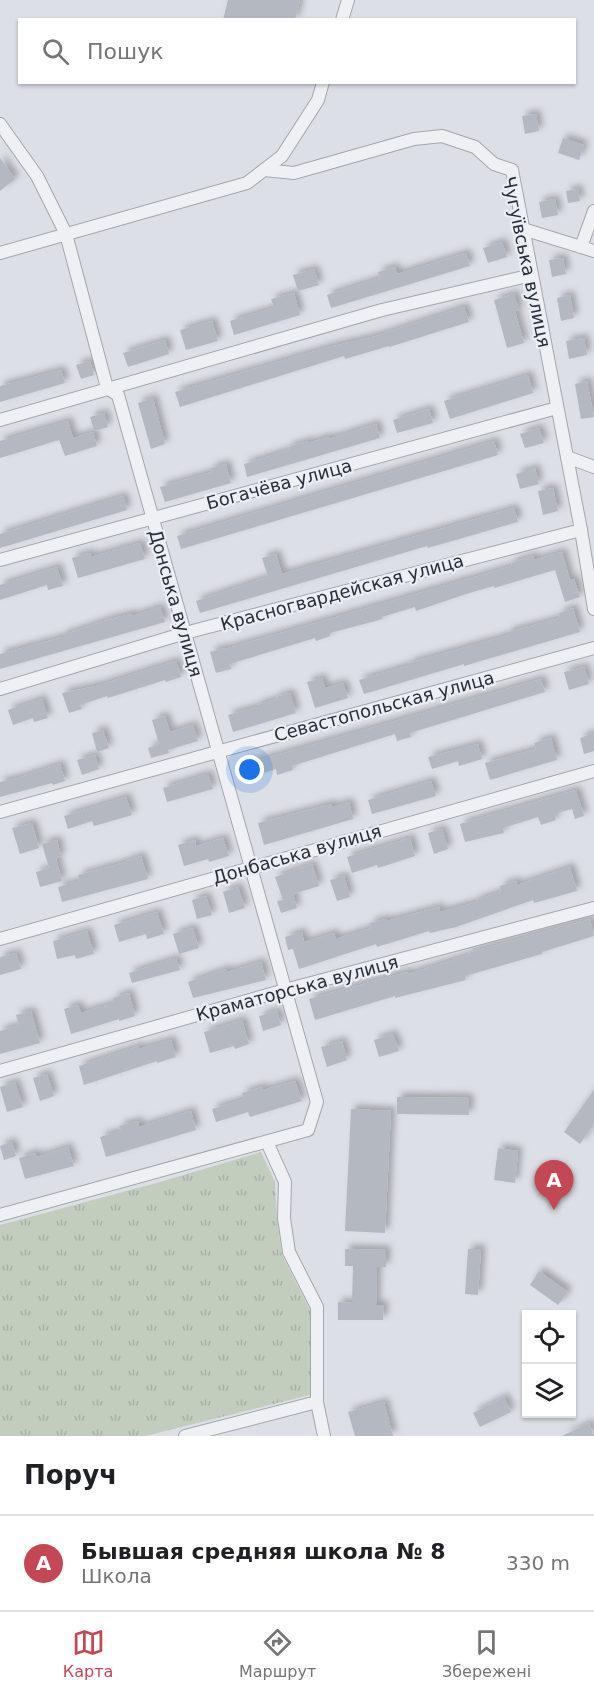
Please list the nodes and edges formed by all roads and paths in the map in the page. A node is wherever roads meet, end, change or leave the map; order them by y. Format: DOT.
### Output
graph roads {
  1 [pos="348,0"];
  2 [pos="343,18"];
  3 [pos="322,84"];
  4 [pos="0,124"];
  5 [pos="264,170"];
  6 [pos="594,211"];
  7 [pos="524,229"];
  8 [pos="66,234"];
  9 [pos="581,247"];
  10 [pos="594,251"];
  11 [pos="0,253"];
  12 [pos="532,274"];
  13 [pos="107,388"];
  14 [pos="557,408"];
  15 [pos="0,420"];
  16 [pos="567,457"];
  17 [pos="594,467"];
  18 [pos="153,518"];
  19 [pos="581,530"];
  20 [pos="0,560"];
  21 [pos="594,609"];
  22 [pos="185,633"];
  23 [pos="594,648"];
  24 [pos="0,689"];
  25 [pos="218,752"];
  26 [pos="594,771"];
  27 [pos="0,812"];
  28 [pos="250,867"];
  29 [pos="594,908"];
  30 [pos="0,939"];
  31 [pos="285,990"];
  32 [pos="0,1071"];
  33 [pos="267,1142"];
  34 [pos="0,1215"];
  35 [pos="317,1402"];
  36 [pos="184,1436"];
  37 [pos="324,1436"];
  1 -- 2 [label="street"];
  3 -- 5 [label="street"];
  4 -- 8 [label="street, Донська вулиця"];
  5 -- 7 [label="street, Чугуївська вулиця"];
  5 -- 8 [label="street"];
  6 -- 9 [label="street"];
  7 -- 9 [label="street"];
  7 -- 12 [label="street, Чугуївська вулиця"];
  8 -- 11 [label="street"];
  8 -- 13 [label="street, Донська вулиця"];
  9 -- 10 [label="street"];
  12 -- 13 [label="street"];
  12 -- 14 [label="street, Чугуївська вулиця"];
  13 -- 15 [label="street"];
  13 -- 18 [label="street, Донська вулиця"];
  14 -- 16 [label="street, Чугуївська вулиця"];
  14 -- 18 [label="street, Богачёва улица"];
  16 -- 17 [label="street"];
  16 -- 19 [label="street, Чугуївська вулиця"];
  18 -- 20 [label="street, Богачёва улица"];
  18 -- 22 [label="street, Донська вулиця"];
  19 -- 21 [label="street, Чугуївська вулиця"];
  19 -- 22 [label="street, Красногвардейская улица"];
  22 -- 24 [label="street, Красногвардейская улица"];
  22 -- 25 [label="street, Донська вулиця"];
  23 -- 25 [label="street, Севастопольская улица"];
  25 -- 27 [label="street, Севастопольская улица"];
  25 -- 28 [label="street, Донська вулиця"];
  26 -- 28 [label="street, Донбаська вулиця"];
  28 -- 30 [label="street, Донбаська вулиця"];
  28 -- 31 [label="street, Донська вулиця"];
  29 -- 31 [label="street, Краматорська вулиця"];
  31 -- 32 [label="street, Краматорська вулиця"];
  31 -- 33 [label="street, Донська вулиця"];
  33 -- 34 [label="street"];
  33 -- 35 [label="street"];
  35 -- 36 [label="street"];
  35 -- 37 [label="street"];
}
